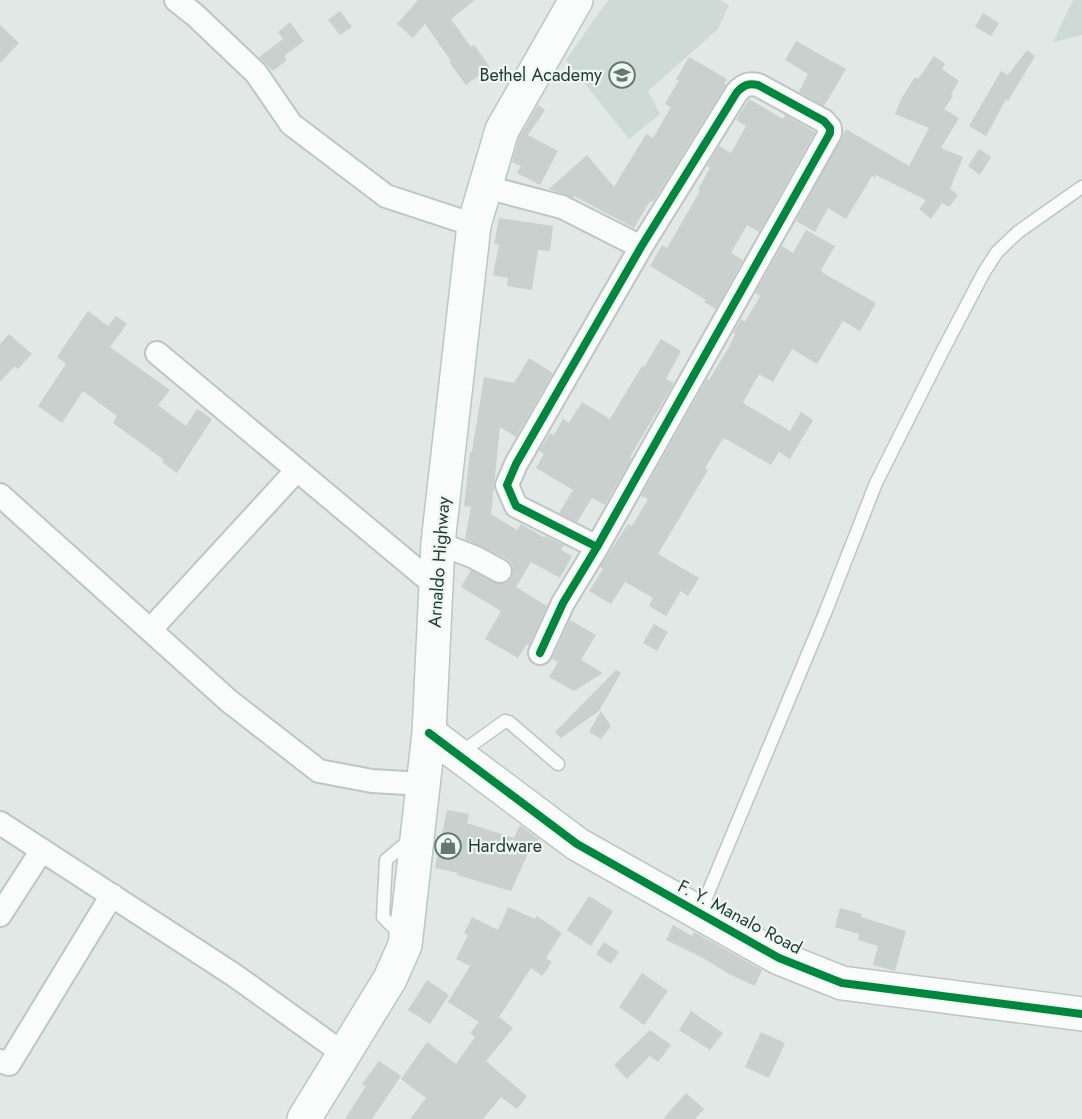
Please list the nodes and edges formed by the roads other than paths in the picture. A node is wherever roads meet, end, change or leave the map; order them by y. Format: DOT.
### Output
graph roads {
  1 [pos="176,0"];
  2 [pos="576,0"];
  3 [pos="1082,187"];
  4 [pos="480,205"];
  5 [pos="637,253"];
  6 [pos="157,353"];
  7 [pos="297,470"];
  8 [pos="0,495"];
  9 [pos="438,543"];
  10 [pos="597,547"];
  11 [pos="500,571"];
  12 [pos="436,586"];
  13 [pos="150,630"];
  14 [pos="540,652"];
  15 [pos="429,733"];
  16 [pos="458,754"];
  17 [pos="558,764"];
  18 [pos="424,784"];
  19 [pos="0,823"];
  20 [pos="42,850"];
  21 [pos="112,895"];
  22 [pos="699,913"];
  23 [pos="0,915"];
  24 [pos="1082,1014"];
  25 [pos="344,1054"];
  26 [pos="0,1061"];
  27 [pos="304,1119"];
  1 -- 4 [label="street"];
  2 -- 4 [label="main road, Arnaldo Highway"];
  3 -- 22 [label="lane"];
  4 -- 5 [label="street"];
  4 -- 9 [label="main road, Arnaldo Highway"];
  5 -- 10 [label="street"];
  5 -- 10 [label="street"];
  6 -- 7 [label="street"];
  7 -- 12 [label="street"];
  7 -- 13 [label="street"];
  8 -- 13 [label="street"];
  9 -- 11 [label="street"];
  9 -- 12 [label="main road, Arnaldo Highway"];
  10 -- 14 [label="street"];
  12 -- 15 [label="main road, Arnaldo Highway"];
  13 -- 18 [label="street"];
  15 -- 16 [label="main road, F. Y. Manalo Road"];
  15 -- 18 [label="main road, Arnaldo Highway"];
  16 -- 17 [label="lane"];
  16 -- 22 [label="main road, F. Y. Manalo Road"];
  18 -- 25 [label="main road, Arnaldo Highway"];
  19 -- 20 [label="street"];
  20 -- 21 [label="street"];
  20 -- 23 [label="street"];
  21 -- 25 [label="street"];
  21 -- 26 [label="street"];
  22 -- 24 [label="main road, F. Y. Manalo Road"];
  25 -- 27 [label="main road, Arnaldo Highway"];
}
